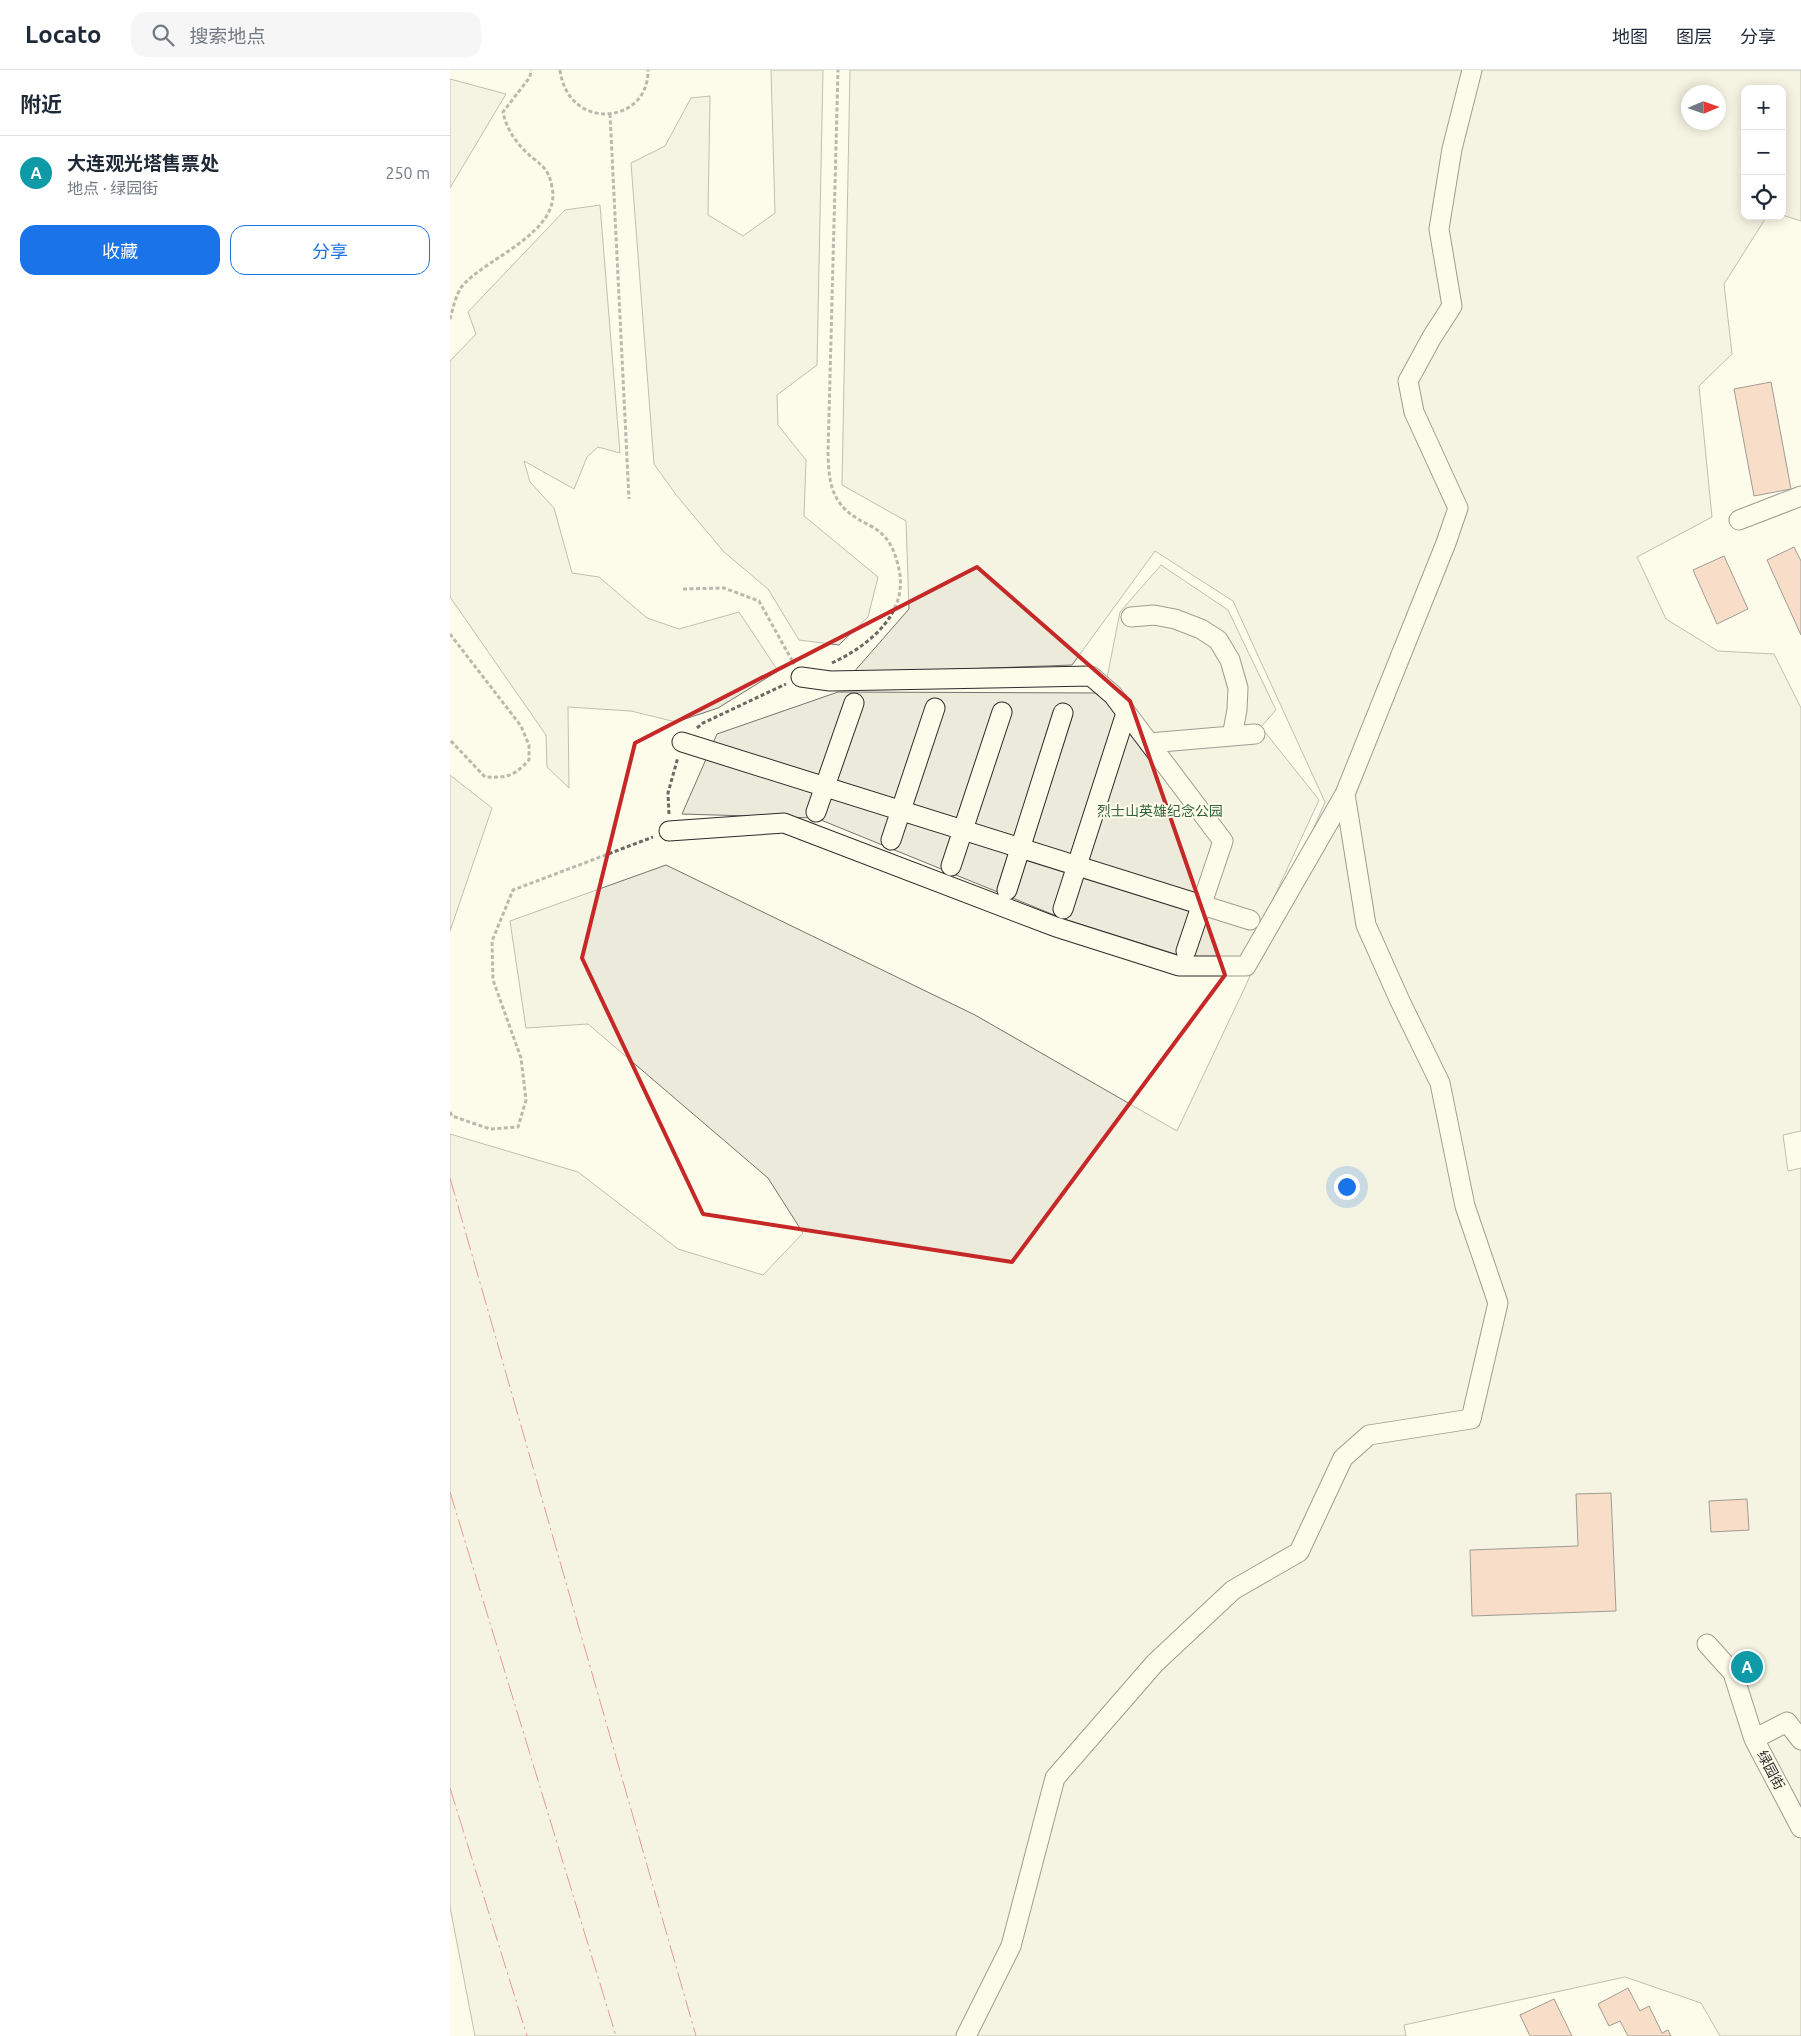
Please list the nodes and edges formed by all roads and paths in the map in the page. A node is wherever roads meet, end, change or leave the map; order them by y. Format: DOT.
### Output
graph roads {
  1 [pos="531,70"];
  2 [pos="560,70"];
  3 [pos="648,70"];
  4 [pos="838,70"];
  5 [pos="1472,70"];
  6 [pos="610,114"];
  7 [pos="450,319"];
  8 [pos="1801,496"];
  9 [pos="629,498"];
  10 [pos="1739,520"];
  11 [pos="683,588"];
  12 [pos="1131,617"];
  13 [pos="450,634"];
  14 [pos="827,665"];
  15 [pos="801,677"];
  16 [pos="854,703"];
  17 [pos="935,708"];
  18 [pos="1002,712"];
  19 [pos="1063,713"];
  20 [pos="1126,713"];
  21 [pos="1255,734"];
  22 [pos="1232,736"];
  23 [pos="450,740"];
  24 [pos="682,742"];
  25 [pos="1149,743"];
  26 [pos="825,786"];
  27 [pos="1345,794"];
  28 [pos="901,810"];
  29 [pos="816,812"];
  30 [pos="963,829"];
  31 [pos="669,831"];
  32 [pos="891,840"];
  33 [pos="1020,848"];
  34 [pos="950,866"];
  35 [pos="1077,866"];
  36 [pos="1007,890"];
  37 [pos="1202,905"];
  38 [pos="1063,909"];
  39 [pos="1250,920"];
  40 [pos="1186,951"];
  41 [pos="450,1112"];
  42 [pos="1707,1644"];
  43 [pos="1754,1739"];
  44 [pos="1801,1740"];
  45 [pos="1801,1828"];
  46 [pos="966,2036"];
  1 -- 7 [label="path"];
  2 -- 6 [label="path"];
  3 -- 6 [label="path"];
  4 -- 14 [label="path"];
  5 -- 27 [label="street"];
  6 -- 9 [label="path"];
  8 -- 10 [label="street"];
  11 -- 15 [label="path"];
  12 -- 22 [label="street"];
  13 -- 23 [label="path"];
  15 -- 20 [label="street"];
  15 -- 24 [label="path"];
  16 -- 26 [label="street"];
  17 -- 28 [label="street"];
  18 -- 30 [label="street"];
  19 -- 33 [label="street"];
  20 -- 25 [label="street"];
  20 -- 35 [label="street"];
  21 -- 22 [label="street"];
  22 -- 25 [label="street"];
  24 -- 26 [label="street"];
  24 -- 31 [label="path"];
  25 -- 37 [label="street"];
  26 -- 28 [label="street"];
  26 -- 29 [label="street"];
  27 -- 31 [label="street"];
  27 -- 46 [label="street"];
  28 -- 30 [label="street"];
  28 -- 32 [label="street"];
  30 -- 33 [label="street"];
  30 -- 34 [label="street"];
  31 -- 41 [label="path"];
  33 -- 35 [label="street"];
  33 -- 36 [label="street"];
  35 -- 37 [label="street"];
  35 -- 38 [label="street"];
  37 -- 39 [label="street"];
  37 -- 40 [label="street"];
  42 -- 43 [label="street"];
  43 -- 44 [label="street, 绿园街"];
  43 -- 45 [label="street, 绿园街"];
}
